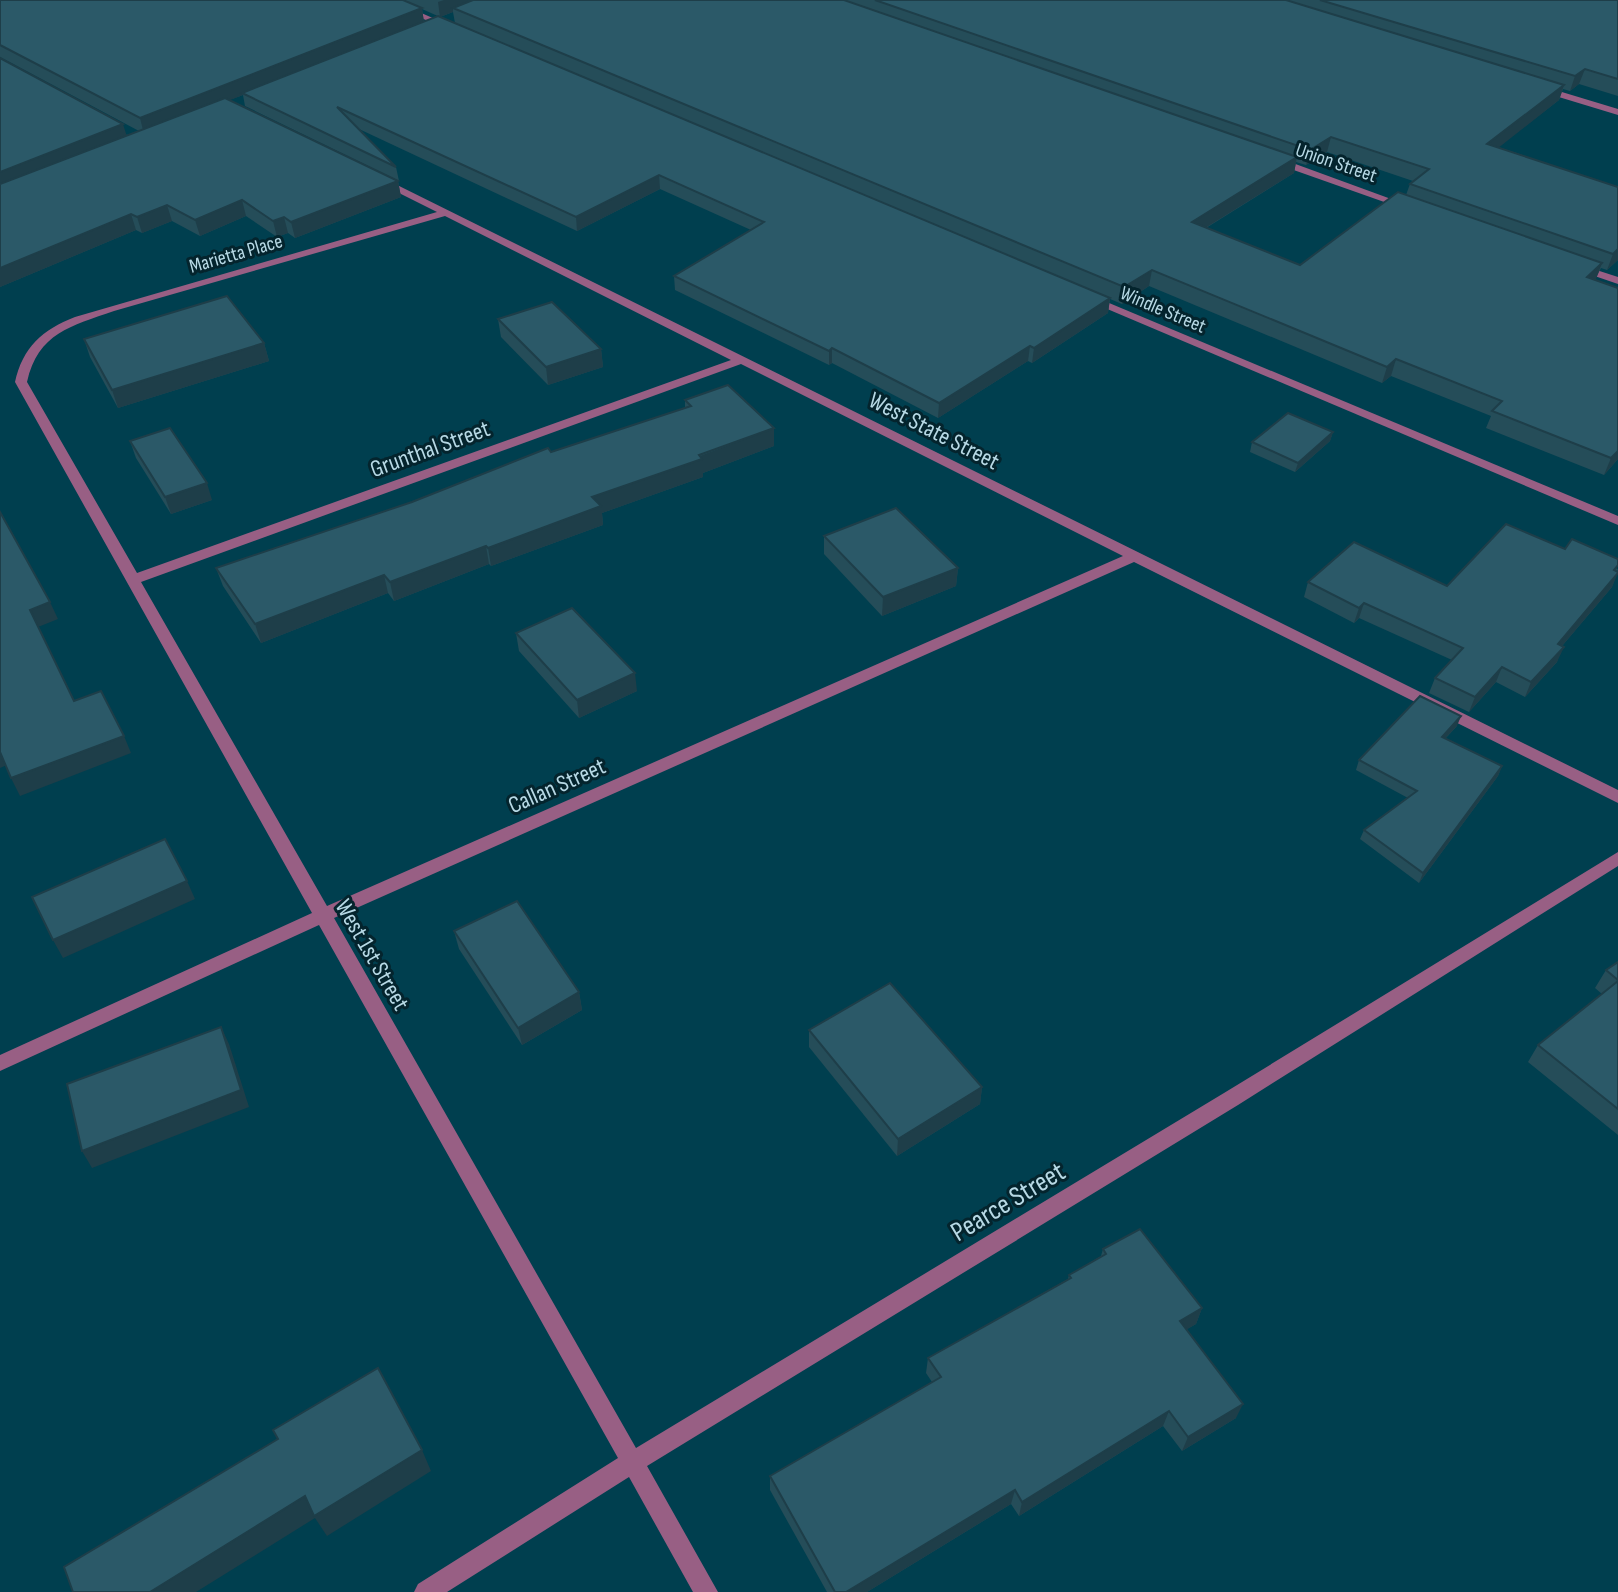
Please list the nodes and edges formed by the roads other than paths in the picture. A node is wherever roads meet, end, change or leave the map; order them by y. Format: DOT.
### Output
graph roads {
  1 [pos="385,0"];
  2 [pos="455,17"];
  3 [pos="439,23"];
  4 [pos="420,30"];
  5 [pos="459,32"];
  6 [pos="1530,85"];
  7 [pos="1618,112"];
  8 [pos="1262,156"];
  9 [pos="363,171"];
  10 [pos="448,212"];
  11 [pos="1425,213"];
  12 [pos="1573,265"];
  13 [pos="1618,281"];
  14 [pos="1075,292"];
  15 [pos="38,340"];
  16 [pos="742,360"];
  17 [pos="1618,521"];
  18 [pos="1135,556"];
  19 [pos="132,580"];
  20 [pos="1618,797"];
  21 [pos="1618,858"];
  22 [pos="322,916"];
  23 [pos="0,1063"];
  24 [pos="633,1462"];
  25 [pos="426,1592"];
  26 [pos="706,1592"];
  1 -- 3 [label="street"];
  2 -- 3 [label="street"];
  3 -- 4 [label="street"];
  3 -- 5 [label="street"];
  6 -- 7 [label="street"];
  8 -- 11 [label="street, Union Street"];
  9 -- 10 [label="street, West State Street"];
  10 -- 15 [label="street, Marietta Place"];
  10 -- 16 [label="street, West State Street"];
  12 -- 13 [label="street"];
  14 -- 17 [label="street, Windle Street"];
  15 -- 19 [label="street, West 1st Street"];
  16 -- 18 [label="street, West State Street"];
  16 -- 19 [label="street, Grunthal Street"];
  18 -- 20 [label="street, West State Street"];
  18 -- 22 [label="street, Callan Street"];
  19 -- 22 [label="street, West 1st Street"];
  21 -- 24 [label="street, Pearce Street"];
  22 -- 23 [label="street, Callan Street"];
  22 -- 24 [label="street, West 1st Street"];
  24 -- 25 [label="street, Pearce Street"];
  24 -- 26 [label="street, West 1st Street"];
}
